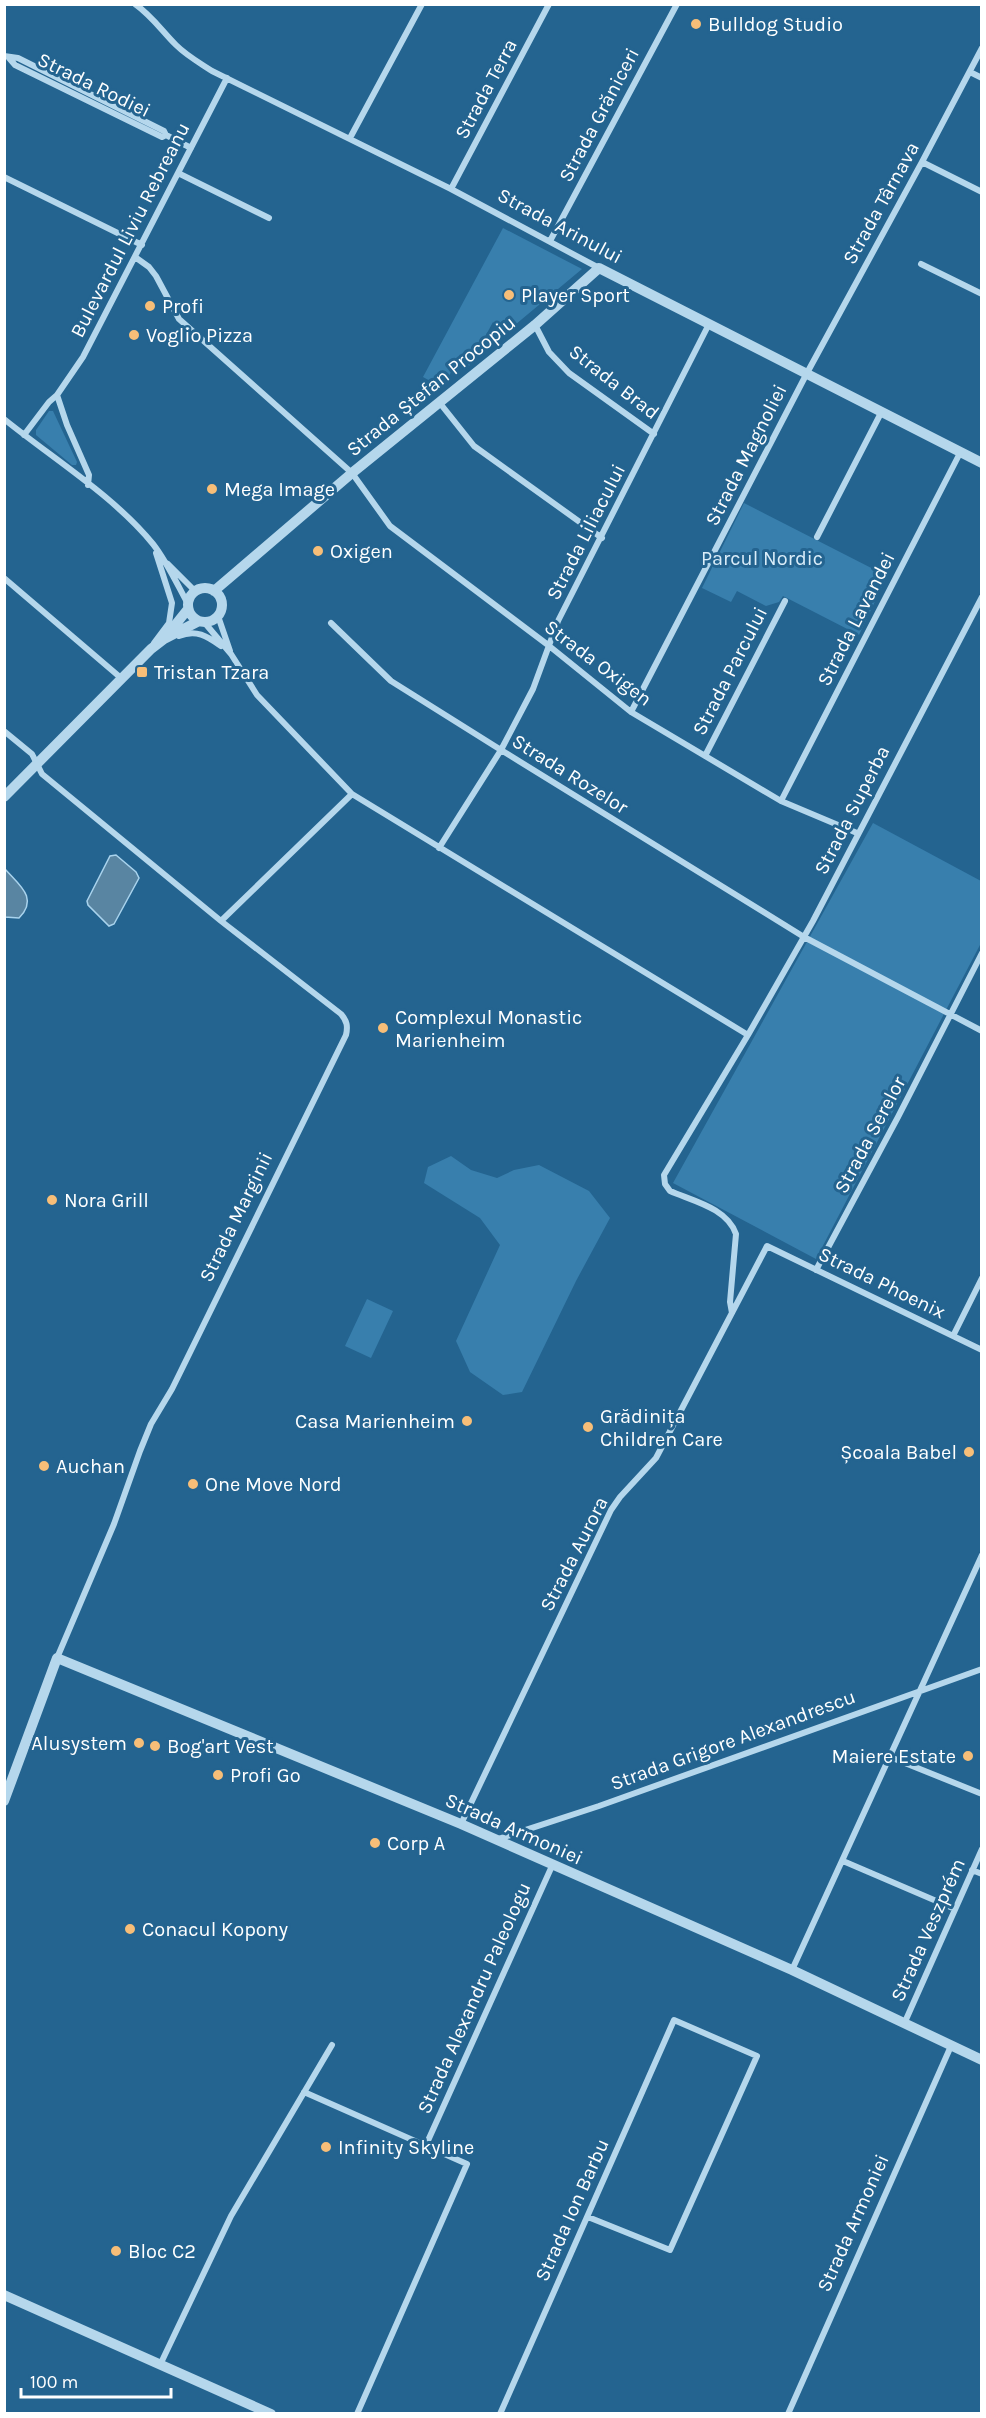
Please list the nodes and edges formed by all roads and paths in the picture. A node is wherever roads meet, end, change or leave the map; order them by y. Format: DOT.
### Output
graph roads {
  1 [pos="135,4"];
  2 [pos="422,4"];
  3 [pos="549,4"];
  4 [pos="677,4"];
  5 [pos="981,48"];
  6 [pos="7,57"];
  7 [pos="970,72"];
  8 [pos="227,78"];
  9 [pos="981,78"];
  10 [pos="350,138"];
  11 [pos="192,148"];
  12 [pos="922,162"];
  13 [pos="178,174"];
  14 [pos="4,177"];
  15 [pos="451,189"];
  16 [pos="981,192"];
  17 [pos="269,218"];
  18 [pos="550,241"];
  19 [pos="142,245"];
  20 [pos="135,257"];
  21 [pos="921,264"];
  22 [pos="599,268"];
  23 [pos="981,294"];
  24 [pos="710,324"];
  25 [pos="535,325"];
  26 [pos="807,373"];
  27 [pos="57,394"];
  28 [pos="439,402"];
  29 [pos="882,411"];
  30 [pos="4,419"];
  31 [pos="654,434"];
  32 [pos="24,435"];
  33 [pos="960,453"];
  34 [pos="981,463"];
  35 [pos="352,473"];
  36 [pos="88,485"];
  37 [pos="817,537"];
  38 [pos="602,538"];
  39 [pos="153,545"];
  40 [pos="163,559"];
  41 [pos="4,578"];
  42 [pos="230,579"];
  43 [pos="195,591"];
  44 [pos="214,591"];
  45 [pos="981,597"];
  46 [pos="221,600"];
  47 [pos="785,601"];
  48 [pos="188,607"];
  49 [pos="218,616"];
  50 [pos="202,622"];
  51 [pos="331,623"];
  52 [pos="164,639"];
  53 [pos="548,645"];
  54 [pos="151,649"];
  55 [pos="231,654"];
  56 [pos="121,678"];
  57 [pos="631,712"];
  58 [pos="4,731"];
  59 [pos="501,750"];
  60 [pos="705,756"];
  61 [pos="38,764"];
  62 [pos="352,794"];
  63 [pos="4,797"];
  64 [pos="782,801"];
  65 [pos="857,833"];
  66 [pos="439,848"];
  67 [pos="221,921"];
  68 [pos="804,937"];
  69 [pos="981,953"];
  70 [pos="951,1016"];
  71 [pos="981,1031"];
  72 [pos="748,1035"];
  73 [pos="767,1246"];
  74 [pos="816,1270"];
  75 [pos="981,1278"];
  76 [pos="732,1313"];
  77 [pos="952,1336"];
  78 [pos="981,1350"];
  79 [pos="981,1555"];
  80 [pos="57,1658"];
  81 [pos="981,1669"];
  82 [pos="919,1691"];
  83 [pos="890,1757"];
  84 [pos="981,1794"];
  85 [pos="4,1802"];
  86 [pos="461,1824"];
  87 [pos="495,1840"];
  88 [pos="981,1849"];
  89 [pos="843,1861"];
  90 [pos="552,1866"];
  91 [pos="972,1870"];
  92 [pos="981,1874"];
  93 [pos="955,1909"];
  94 [pos="792,1970"];
  95 [pos="904,2024"];
  96 [pos="332,2045"];
  97 [pos="951,2046"];
  98 [pos="981,2060"];
  99 [pos="304,2092"];
  100 [pos="426,2145"];
  101 [pos="588,2217"];
  102 [pos="4,2295"];
  103 [pos="160,2365"];
  104 [pos="271,2414"];
  105 [pos="357,2414"];
  106 [pos="500,2414"];
  107 [pos="788,2414"];
  1 -- 8 [label="street, Strada Arinului"];
  2 -- 10 [label="street"];
  3 -- 15 [label="street, Strada Terra"];
  4 -- 18 [label="street, Strada Grăniceri"];
  5 -- 7 [label="street, Strada Târnava"];
  6 -- 11 [label="street, Strada Rodiei"];
  7 -- 9 [label="street"];
  7 -- 12 [label="street, Strada Târnava"];
  8 -- 10 [label="street, Strada Arinului"];
  8 -- 11 [label="street, Bulevardul Liviu Rebreanu"];
  10 -- 15 [label="street, Strada Arinului"];
  11 -- 13 [label="street, Bulevardul Liviu Rebreanu"];
  12 -- 16 [label="street"];
  12 -- 26 [label="street, Strada Târnava"];
  13 -- 17 [label="street"];
  13 -- 19 [label="street, Bulevardul Liviu Rebreanu"];
  14 -- 19 [label="street"];
  15 -- 18 [label="street, Strada Arinului"];
  18 -- 22 [label="street, Strada Arinului"];
  19 -- 20 [label="street, Bulevardul Liviu Rebreanu"];
  20 -- 27 [label="street, Bulevardul Liviu Rebreanu"];
  20 -- 35 [label="street, Strada Oxigen"];
  21 -- 23 [label="street"];
  22 -- 24 [label="street, Strada Arinului"];
  22 -- 25 [label="street, Strada Ștefan Procopiu"];
  24 -- 26 [label="street, Strada Arinului"];
  24 -- 31 [label="street, Strada Liliacului"];
  25 -- 28 [label="street, Strada Ștefan Procopiu"];
  25 -- 31 [label="street, Strada Brad"];
  26 -- 29 [label="street, Strada Arinului"];
  26 -- 57 [label="street, Strada Magnoliei"];
  27 -- 32 [label="street, Bulevardul Liviu Rebreanu"];
  27 -- 36 [label="street"];
  28 -- 35 [label="street, Strada Ștefan Procopiu"];
  28 -- 38 [label="street"];
  29 -- 33 [label="street, Strada Arinului"];
  29 -- 37 [label="street"];
  30 -- 32 [label="street"];
  31 -- 38 [label="street, Strada Liliacului"];
  32 -- 36 [label="street"];
  33 -- 34 [label="street, Strada Arinului"];
  33 -- 64 [label="street, Strada Lavandei"];
  35 -- 42 [label="street, Strada Ștefan Procopiu"];
  35 -- 53 [label="street, Strada Oxigen"];
  36 -- 39 [label="street"];
  38 -- 53 [label="street, Strada Liliacului"];
  39 -- 40 [label="street"];
  39 -- 54 [label="street"];
  40 -- 43 [label="street"];
  40 -- 48 [label="street"];
  41 -- 56 [label="street"];
  42 -- 44 [label="street, Strada Ștefan Procopiu"];
  42 -- 46 [label="street, Strada Ștefan Procopiu"];
  43 -- 44 [label="street"];
  43 -- 48 [label="street"];
  44 -- 46 [label="street"];
  45 -- 65 [label="street, Strada Superba"];
  46 -- 49 [label="street"];
  47 -- 60 [label="street, Strada Parcului"];
  48 -- 50 [label="street"];
  48 -- 52 [label="street"];
  49 -- 50 [label="street"];
  49 -- 55 [label="street"];
  50 -- 52 [label="street"];
  50 -- 55 [label="street"];
  51 -- 59 [label="street, Strada Rozelor"];
  52 -- 54 [label="street"];
  53 -- 57 [label="street, Strada Oxigen"];
  53 -- 59 [label="street, Strada Liliacului"];
  54 -- 55 [label="street"];
  54 -- 56 [label="street"];
  55 -- 62 [label="street"];
  56 -- 61 [label="street"];
  57 -- 60 [label="street, Strada Oxigen"];
  58 -- 61 [label="street, Strada Marginii"];
  59 -- 66 [label="street, Strada Liliacului"];
  59 -- 68 [label="street, Strada Rozelor"];
  60 -- 64 [label="street, Strada Oxigen"];
  61 -- 63 [label="street"];
  61 -- 67 [label="street, Strada Marginii"];
  62 -- 66 [label="street"];
  62 -- 67 [label="street"];
  64 -- 65 [label="street, Strada Oxigen"];
  65 -- 68 [label="street, Strada Superba"];
  66 -- 72 [label="street"];
  67 -- 80 [label="street, Strada Marginii"];
  68 -- 70 [label="street, Strada Rozelor"];
  68 -- 72 [label="street, Strada Superba"];
  69 -- 70 [label="street, Strada Serelor"];
  70 -- 71 [label="street, Strada Rozelor"];
  70 -- 74 [label="street, Strada Serelor"];
  72 -- 76 [label="street, Strada Superba"];
  73 -- 74 [label="street, Strada Phoenix"];
  73 -- 76 [label="street, Strada Aurora"];
  74 -- 77 [label="street, Strada Phoenix"];
  75 -- 77 [label="street"];
  76 -- 86 [label="street, Strada Aurora"];
  77 -- 78 [label="street, Strada Phoenix"];
  79 -- 82 [label="street"];
  80 -- 85 [label="street, Strada Marginii"];
  80 -- 86 [label="street, Strada Armoniei"];
  81 -- 82 [label="street, Strada Grigore Alexandrescu"];
  82 -- 83 [label="street"];
  82 -- 87 [label="street, Strada Grigore Alexandrescu"];
  83 -- 84 [label="street"];
  83 -- 89 [label="street"];
  86 -- 87 [label="street, Strada Armoniei"];
  87 -- 90 [label="street, Strada Armoniei"];
  88 -- 91 [label="street, Strada Veszprém"];
  89 -- 93 [label="street"];
  89 -- 94 [label="street"];
  90 -- 94 [label="street, Strada Armoniei"];
  90 -- 100 [label="street, Strada Alexandru Paleologu"];
  91 -- 92 [label="street"];
  91 -- 93 [label="street, Strada Veszprém"];
  93 -- 95 [label="street, Strada Veszprém"];
  94 -- 95 [label="street, Strada Armoniei"];
  95 -- 97 [label="street, Strada Armoniei"];
  96 -- 99 [label="street"];
  97 -- 98 [label="street, Strada Armoniei"];
  97 -- 107 [label="street, Strada Armoniei"];
  99 -- 100 [label="street"];
  99 -- 103 [label="street"];
  100 -- 105 [label="street"];
  101 -- 101 [label="street, Strada Ion Barbu"];
  101 -- 106 [label="street, Strada Ion Barbu"];
  102 -- 103 [label="street"];
  103 -- 104 [label="street"];
}
